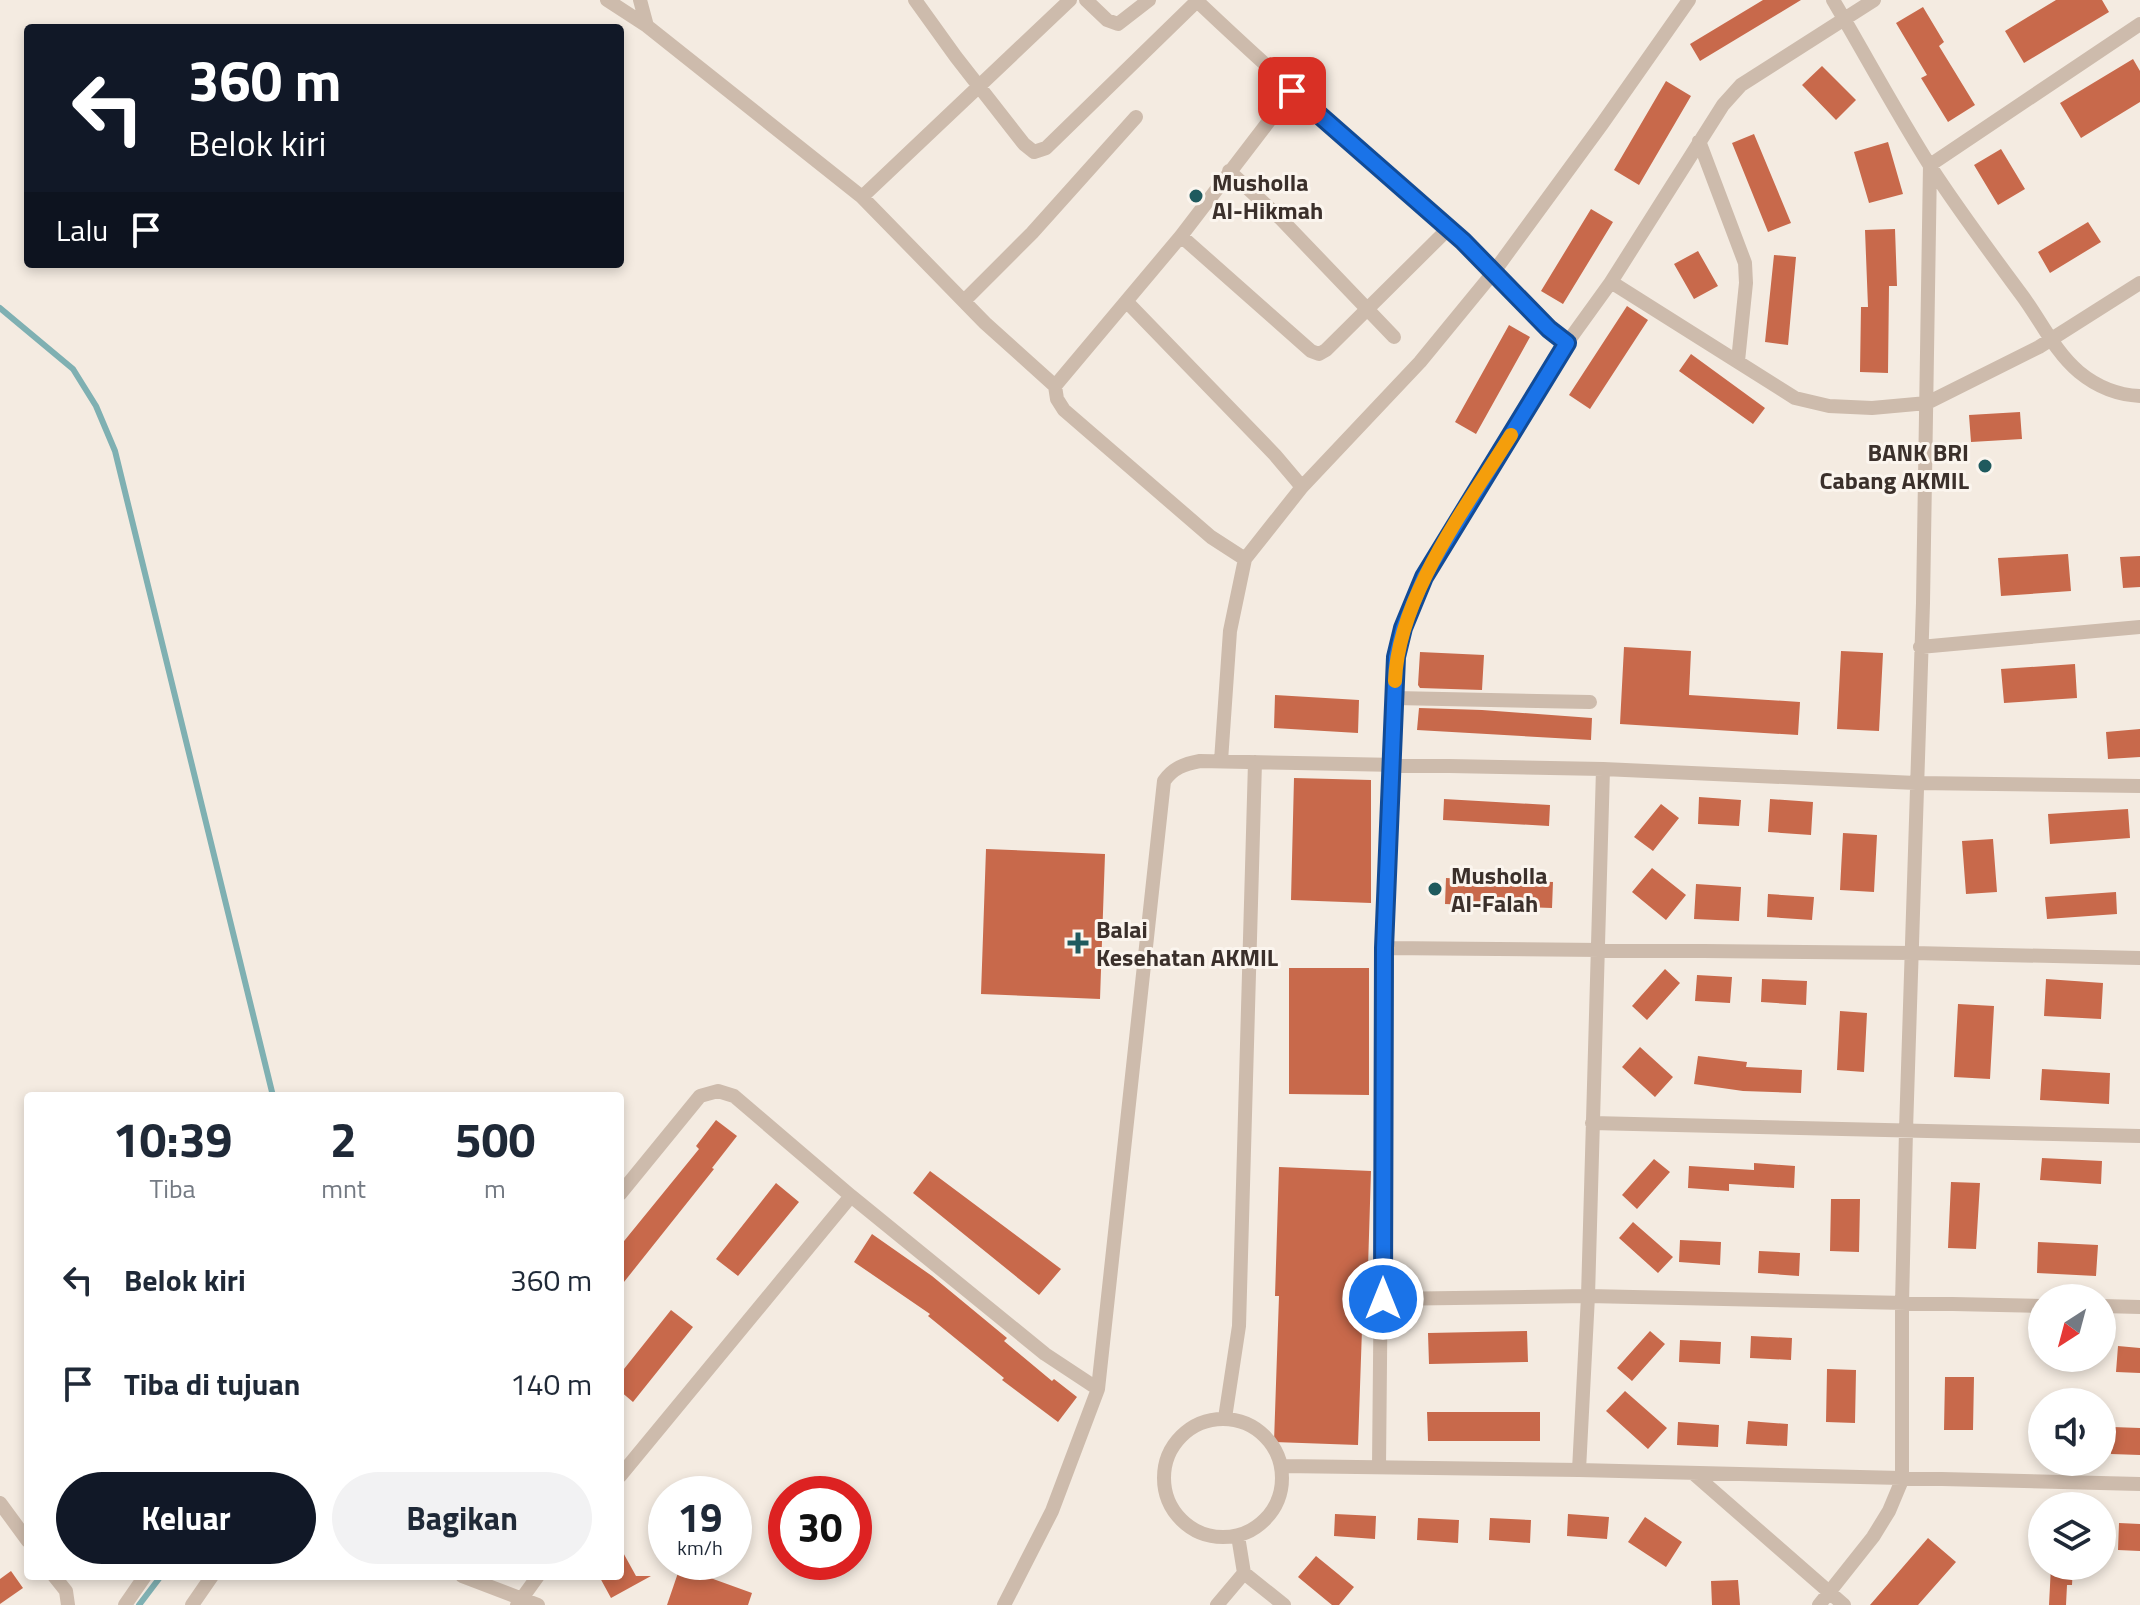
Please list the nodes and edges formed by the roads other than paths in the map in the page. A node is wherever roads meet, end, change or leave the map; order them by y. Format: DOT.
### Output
graph roads {
  1 [pos="607,0"];
  2 [pos="640,0"];
  3 [pos="915,0"];
  4 [pos="1070,0"];
  5 [pos="1086,0"];
  6 [pos="1149,0"];
  7 [pos="1196,0"];
  8 [pos="1689,0"];
  9 [pos="1833,0"];
  10 [pos="1874,0"];
  11 [pos="1844,19"];
  12 [pos="2140,24"];
  13 [pos="647,26"];
  14 [pos="979,85"];
  15 [pos="1292,91"];
  16 [pos="1136,117"];
  17 [pos="1699,141"];
  18 [pos="1930,165"];
  19 [pos="1229,171"];
  20 [pos="862,197"];
  21 [pos="1448,229"];
  22 [pos="1181,236"];
  23 [pos="1489,268"];
  24 [pos="1611,282"];
  25 [pos="2140,283"];
  26 [pos="964,301"];
  27 [pos="1127,302"];
  28 [pos="1367,309"];
  29 [pos="1394,337"];
  30 [pos="2052,339"];
  31 [pos="1567,343"];
  32 [pos="1738,361"];
  33 [pos="1055,386"];
  34 [pos="2140,396"];
  35 [pos="1927,403"];
  36 [pos="1302,487"];
  37 [pos="1239,555"];
  38 [pos="2140,627"];
  39 [pos="1920,647"];
  40 [pos="1395,698"];
  41 [pos="1590,702"];
  42 [pos="1221,761"];
  43 [pos="1255,762"];
  44 [pos="1392,764"];
  45 [pos="1603,769"];
  46 [pos="1916,783"];
  47 [pos="2140,786"];
  48 [pos="1384,948"];
  49 [pos="1597,949"];
  50 [pos="1913,953"];
  51 [pos="2140,958"];
  52 [pos="1592,1123"];
  53 [pos="1906,1130"];
  54 [pos="2140,1136"];
  55 [pos="624,1189"];
  56 [pos="851,1196"];
  57 [pos="1588,1296"];
  58 [pos="1383,1299"];
  59 [pos="1902,1304"];
  60 [pos="2028,1306"];
  61 [pos="2116,1306"];
  62 [pos="2140,1307"];
  63 [pos="1098,1389"];
  64 [pos="1225,1418"];
  65 [pos="1282,1466"];
  66 [pos="1379,1467"];
  67 [pos="1579,1470"];
  68 [pos="624,1471"];
  69 [pos="1694,1474"];
  70 [pos="1902,1480"];
  71 [pos="2140,1484"];
  72 [pos="0,1503"];
  73 [pos="24,1536"];
  74 [pos="1238,1536"];
  75 [pos="1244,1573"];
  76 [pos="57,1580"];
  77 [pos="142,1580"];
  78 [pos="209,1580"];
  79 [pos="471,1580"];
  80 [pos="535,1580"];
  81 [pos="1824,1599"];
  82 [pos="518,1602"];
  83 [pos="68,1605"];
  84 [pos="125,1605"];
  85 [pos="192,1605"];
  86 [pos="538,1605"];
  87 [pos="1004,1605"];
  88 [pos="1217,1605"];
  89 [pos="1284,1605"];
  90 [pos="1844,1605"];
  1 -- 13 [label="street"];
  2 -- 13 [label="street"];
  3 -- 14 [label="street"];
  4 -- 14 [label="street"];
  5 -- 6 [label="street"];
  7 -- 14 [label="street"];
  7 -- 15 [label="street"];
  8 -- 23 [label="street"];
  9 -- 11 [label="street"];
  10 -- 11 [label="street"];
  11 -- 17 [label="street"];
  11 -- 18 [label="street"];
  12 -- 18 [label="street"];
  13 -- 20 [label="street"];
  14 -- 20 [label="street"];
  15 -- 19 [label="street"];
  15 -- 21 [label="street"];
  16 -- 26 [label="street"];
  17 -- 24 [label="street"];
  17 -- 32 [label="street"];
  18 -- 30 [label="street"];
  18 -- 35 [label="street"];
  19 -- 22 [label="street"];
  19 -- 28 [label="street"];
  20 -- 26 [label="street"];
  21 -- 23 [label="street"];
  21 -- 28 [label="street"];
  22 -- 27 [label="street"];
  22 -- 28 [label="street"];
  23 -- 31 [label="street"];
  23 -- 36 [label="street"];
  24 -- 31 [label="street"];
  24 -- 32 [label="street"];
  25 -- 30 [label="street"];
  26 -- 33 [label="street"];
  27 -- 33 [label="street"];
  27 -- 36 [label="street"];
  28 -- 29 [label="street"];
  30 -- 34 [label="street"];
  30 -- 35 [label="street"];
  31 -- 40 [label="street"];
  32 -- 35 [label="street"];
  33 -- 37 [label="street"];
  35 -- 39 [label="street"];
  36 -- 37 [label="street"];
  37 -- 42 [label="street"];
  38 -- 39 [label="street"];
  39 -- 46 [label="street"];
  40 -- 41 [label="street"];
  40 -- 44 [label="street"];
  42 -- 43 [label="street"];
  42 -- 63 [label="street"];
  43 -- 44 [label="street"];
  43 -- 64 [label="street"];
  44 -- 45 [label="street"];
  44 -- 48 [label="street"];
  45 -- 46 [label="street"];
  45 -- 49 [label="street"];
  46 -- 47 [label="street"];
  46 -- 50 [label="street"];
  48 -- 49 [label="street"];
  48 -- 58 [label="street"];
  49 -- 50 [label="street"];
  49 -- 52 [label="street"];
  50 -- 51 [label="street"];
  50 -- 53 [label="street"];
  52 -- 53 [label="street"];
  52 -- 57 [label="street"];
  53 -- 54 [label="street"];
  53 -- 59 [label="street"];
  55 -- 56 [label="street"];
  56 -- 63 [label="street"];
  56 -- 68 [label="street"];
  57 -- 58 [label="street"];
  57 -- 59 [label="street"];
  57 -- 67 [label="street"];
  58 -- 66 [label="street"];
  59 -- 60 [label="street"];
  59 -- 70 [label="street"];
  61 -- 62 [label="street"];
  63 -- 87 [label="street"];
  64 -- 65 [label="street"];
  64 -- 74 [label="street"];
  65 -- 66 [label="street"];
  65 -- 74 [label="street"];
  66 -- 67 [label="street"];
  67 -- 69 [label="street"];
  69 -- 70 [label="street"];
  69 -- 81 [label="street"];
  70 -- 71 [label="street"];
  70 -- 81 [label="street"];
  72 -- 73 [label="street"];
  74 -- 75 [label="street"];
  75 -- 88 [label="street"];
  75 -- 89 [label="street"];
  76 -- 83 [label="street"];
  77 -- 84 [label="street"];
  78 -- 85 [label="street"];
  79 -- 82 [label="street"];
  80 -- 82 [label="street"];
  81 -- 90 [label="street"];
  82 -- 86 [label="street"];
}
